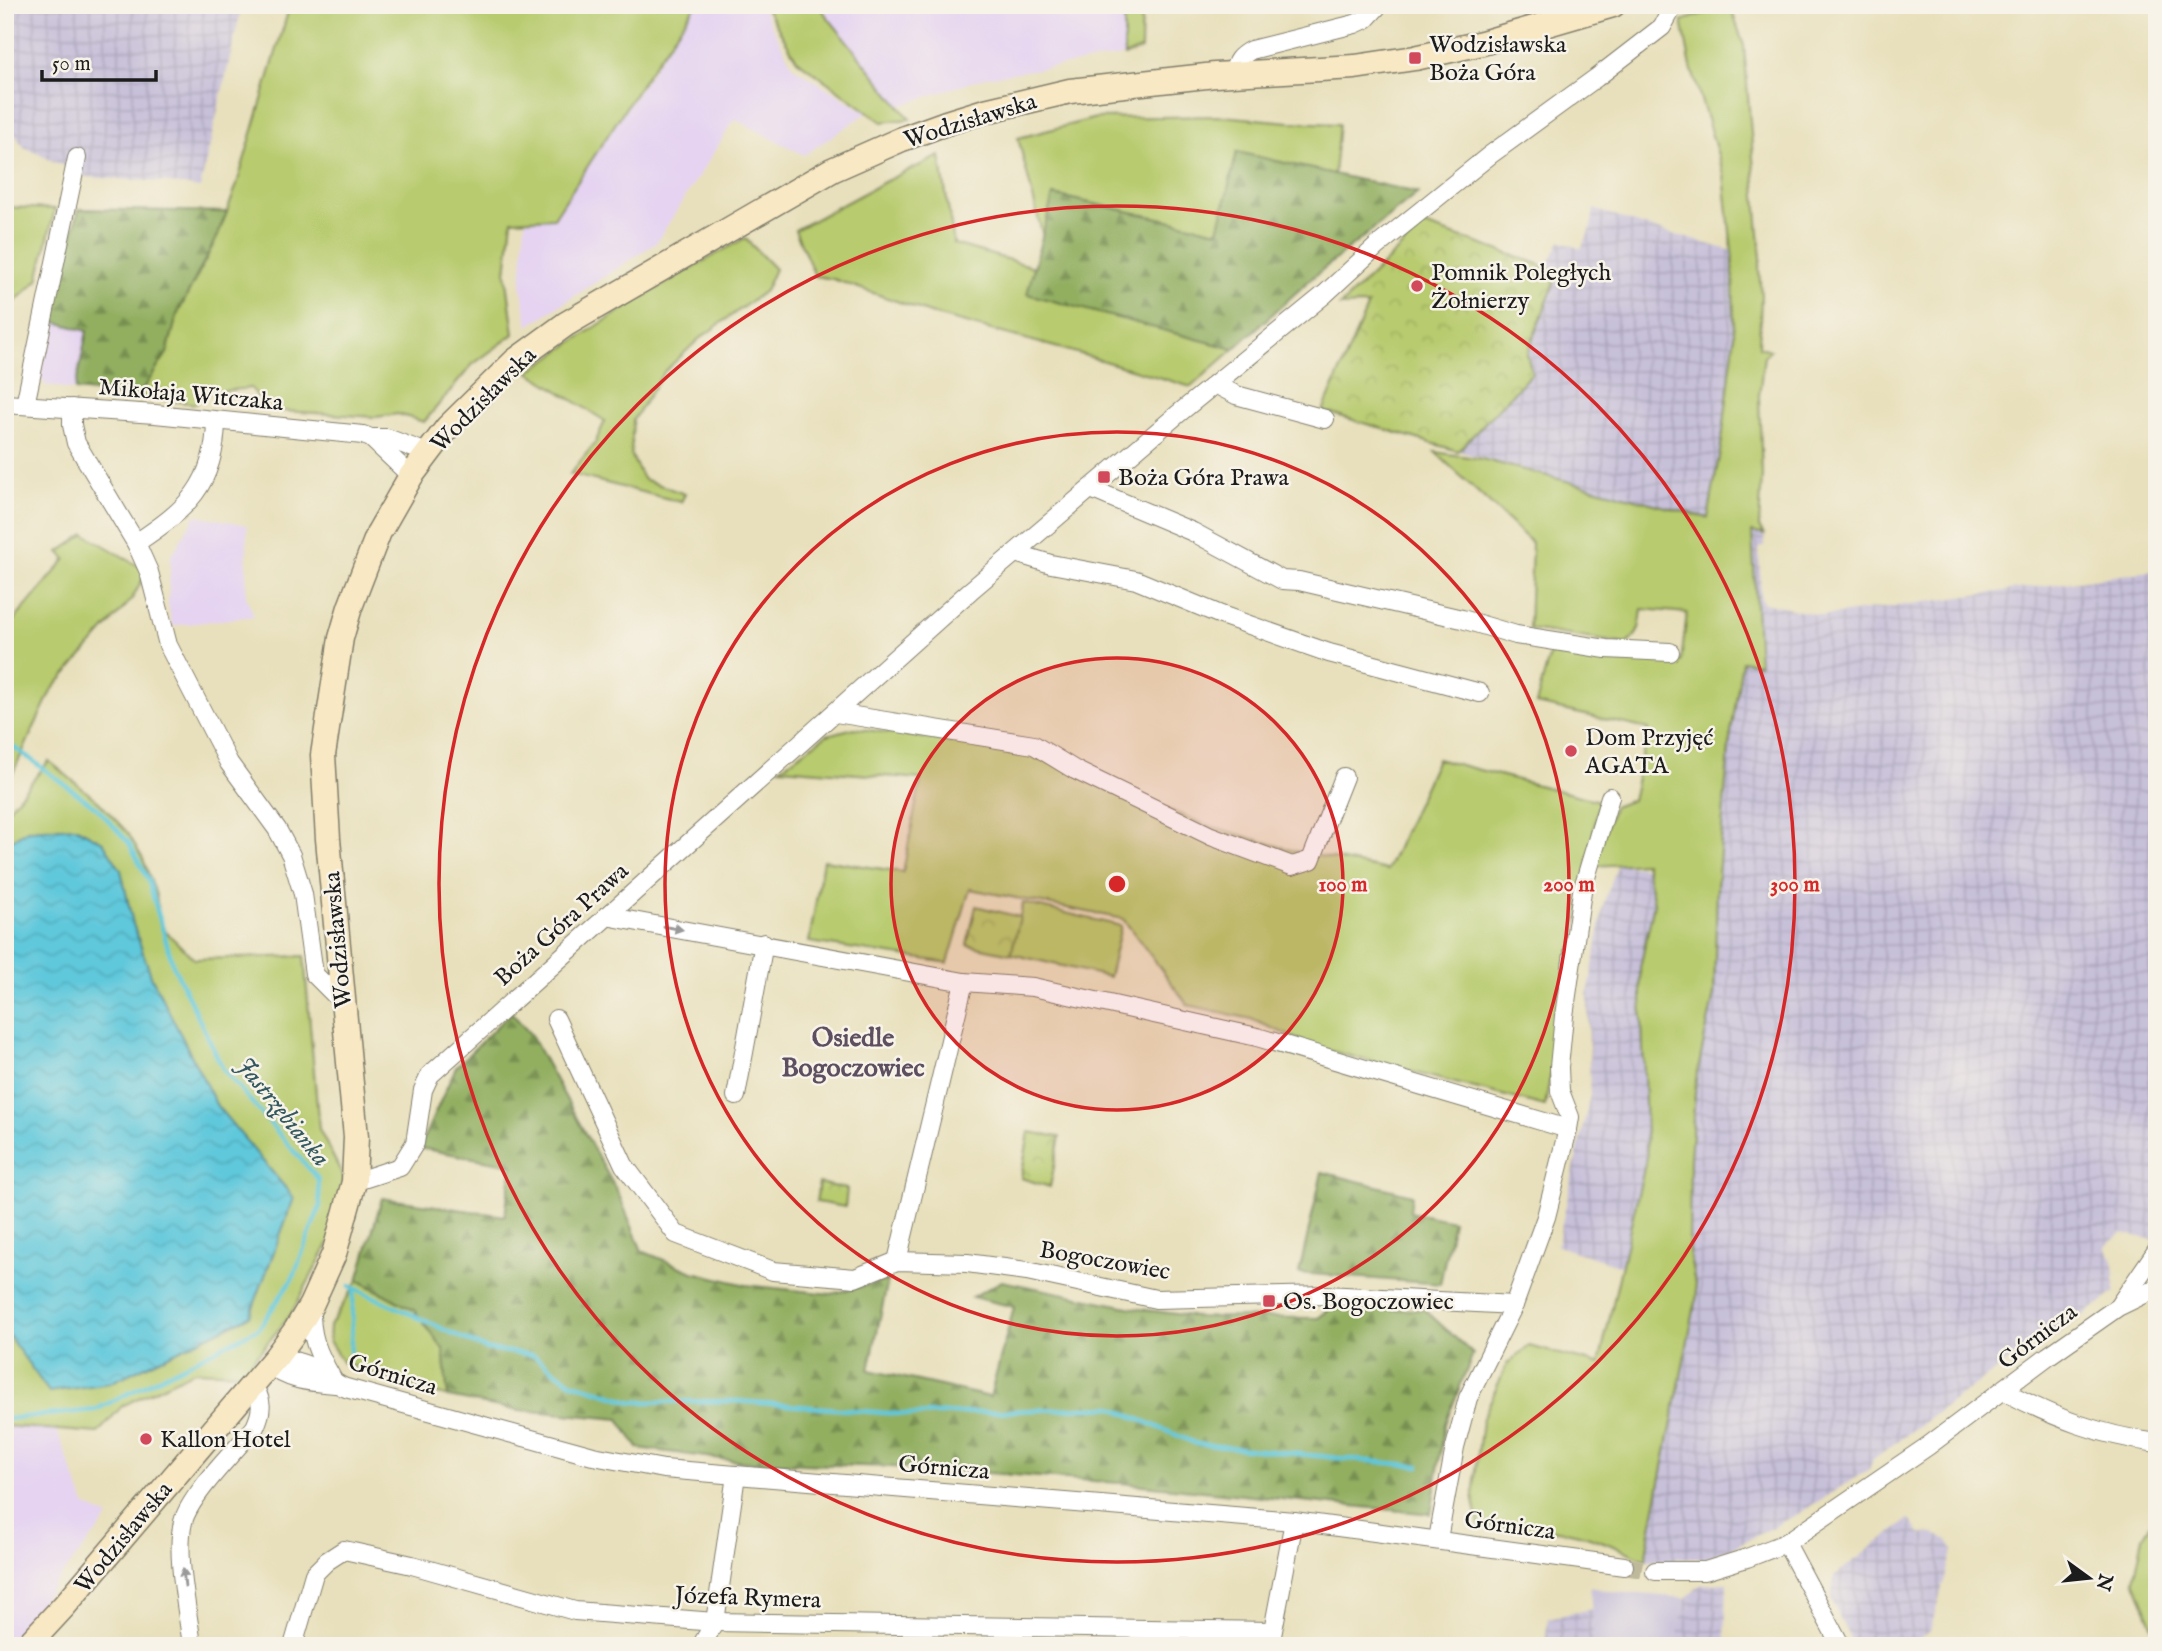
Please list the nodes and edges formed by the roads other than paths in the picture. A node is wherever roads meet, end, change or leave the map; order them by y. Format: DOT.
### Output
graph roads {
  1 [pos="1379,5"];
  2 [pos="1614,5"];
  3 [pos="1674,5"];
  4 [pos="1234,74"];
  5 [pos="77,158"];
  6 [pos="1215,384"];
  7 [pos="5,404"];
  8 [pos="24,405"];
  9 [pos="72,408"];
  10 [pos="1325,419"];
  11 [pos="216,421"];
  12 [pos="371,438"];
  13 [pos="427,453"];
  14 [pos="411,476"];
  15 [pos="1091,489"];
  16 [pos="136,543"];
  17 [pos="1015,553"];
  18 [pos="1670,652"];
  19 [pos="1480,693"];
  20 [pos="836,713"];
  21 [pos="1344,777"];
  22 [pos="1610,797"];
  23 [pos="606,916"];
  24 [pos="764,943"];
  25 [pos="964,982"];
  26 [pos="344,1003"];
  27 [pos="556,1019"];
  28 [pos="736,1096"];
  29 [pos="1569,1123"];
  30 [pos="354,1182"];
  31 [pos="2157,1250"];
  32 [pos="897,1261"];
  33 [pos="2157,1288"];
  34 [pos="310,1305"];
  35 [pos="1514,1305"];
  36 [pos="2119,1307"];
  37 [pos="272,1360"];
  38 [pos="252,1384"];
  39 [pos="336,1384"];
  40 [pos="2004,1391"];
  41 [pos="2157,1443"];
  42 [pos="736,1475"];
  43 [pos="1294,1521"];
  44 [pos="1438,1539"];
  45 [pos="1786,1543"];
  46 [pos="1624,1566"];
  47 [pos="1655,1571"];
  48 [pos="65,1605"];
  49 [pos="715,1622"];
  50 [pos="1271,1639"];
  51 [pos="27,1646"];
  52 [pos="44,1646"];
  53 [pos="192,1646"];
  54 [pos="293,1646"];
  55 [pos="702,1646"];
  56 [pos="1841,1646"];
  1 -- 4 [label="street"];
  2 -- 4 [label="main road, Wodzisławska"];
  3 -- 6 [label="street, Boża Góra Prawa"];
  4 -- 13 [label="main road, Wodzisławska"];
  5 -- 8 [label="street"];
  6 -- 10 [label="street"];
  6 -- 15 [label="street, Boża Góra Prawa"];
  7 -- 8 [label="street, Mikołaja Witczaka"];
  8 -- 9 [label="street, Mikołaja Witczaka"];
  9 -- 11 [label="street, Mikołaja Witczaka"];
  9 -- 16 [label="street"];
  11 -- 12 [label="street, Mikołaja Witczaka"];
  11 -- 16 [label="street"];
  12 -- 13 [label="street, Mikołaja Witczaka"];
  12 -- 14 [label="street"];
  13 -- 14 [label="main road, Wodzisławska"];
  14 -- 26 [label="main road, Wodzisławska"];
  15 -- 17 [label="street, Boża Góra Prawa"];
  15 -- 18 [label="street"];
  16 -- 26 [label="street"];
  17 -- 19 [label="street"];
  17 -- 20 [label="street, Boża Góra Prawa"];
  20 -- 21 [label="street"];
  20 -- 23 [label="street, Boża Góra Prawa"];
  22 -- 29 [label="street"];
  23 -- 24 [label="street, one-way"];
  23 -- 30 [label="street, Boża Góra Prawa"];
  24 -- 25 [label="street"];
  24 -- 28 [label="street"];
  25 -- 29 [label="street"];
  25 -- 32 [label="street"];
  26 -- 30 [label="main road, Wodzisławska"];
  27 -- 32 [label="street, Bogoczowiec"];
  29 -- 35 [label="street"];
  30 -- 34 [label="main road, Wodzisławska"];
  31 -- 36 [label="street, Górnicza"];
  32 -- 35 [label="street, Bogoczowiec"];
  33 -- 36 [label="street, Górnicza"];
  34 -- 37 [label="main road, Wodzisławska"];
  34 -- 39 [label="street"];
  35 -- 44 [label="street"];
  36 -- 40 [label="street, Górnicza"];
  37 -- 38 [label="main road, Wodzisławska"];
  37 -- 39 [label="street, Górnicza"];
  38 -- 48 [label="main road, Wodzisławska"];
  53 -- 38 [label="street, one-way"];
  39 -- 42 [label="street, Górnicza"];
  40 -- 41 [label="street"];
  40 -- 45 [label="street, Górnicza"];
  42 -- 43 [label="street, Górnicza"];
  42 -- 49 [label="street"];
  43 -- 44 [label="street, Górnicza"];
  43 -- 50 [label="street"];
  44 -- 46 [label="street, Górnicza"];
  45 -- 47 [label="street, Górnicza"];
  45 -- 56 [label="street"];
  48 -- 51 [label="main road, Wodzisławska"];
  48 -- 52 [label="main road, Wodzisławska"];
  49 -- 50 [label="street, Józefa Rymera"];
  49 -- 54 [label="street, Józefa Rymera"];
  49 -- 55 [label="street"];
}
